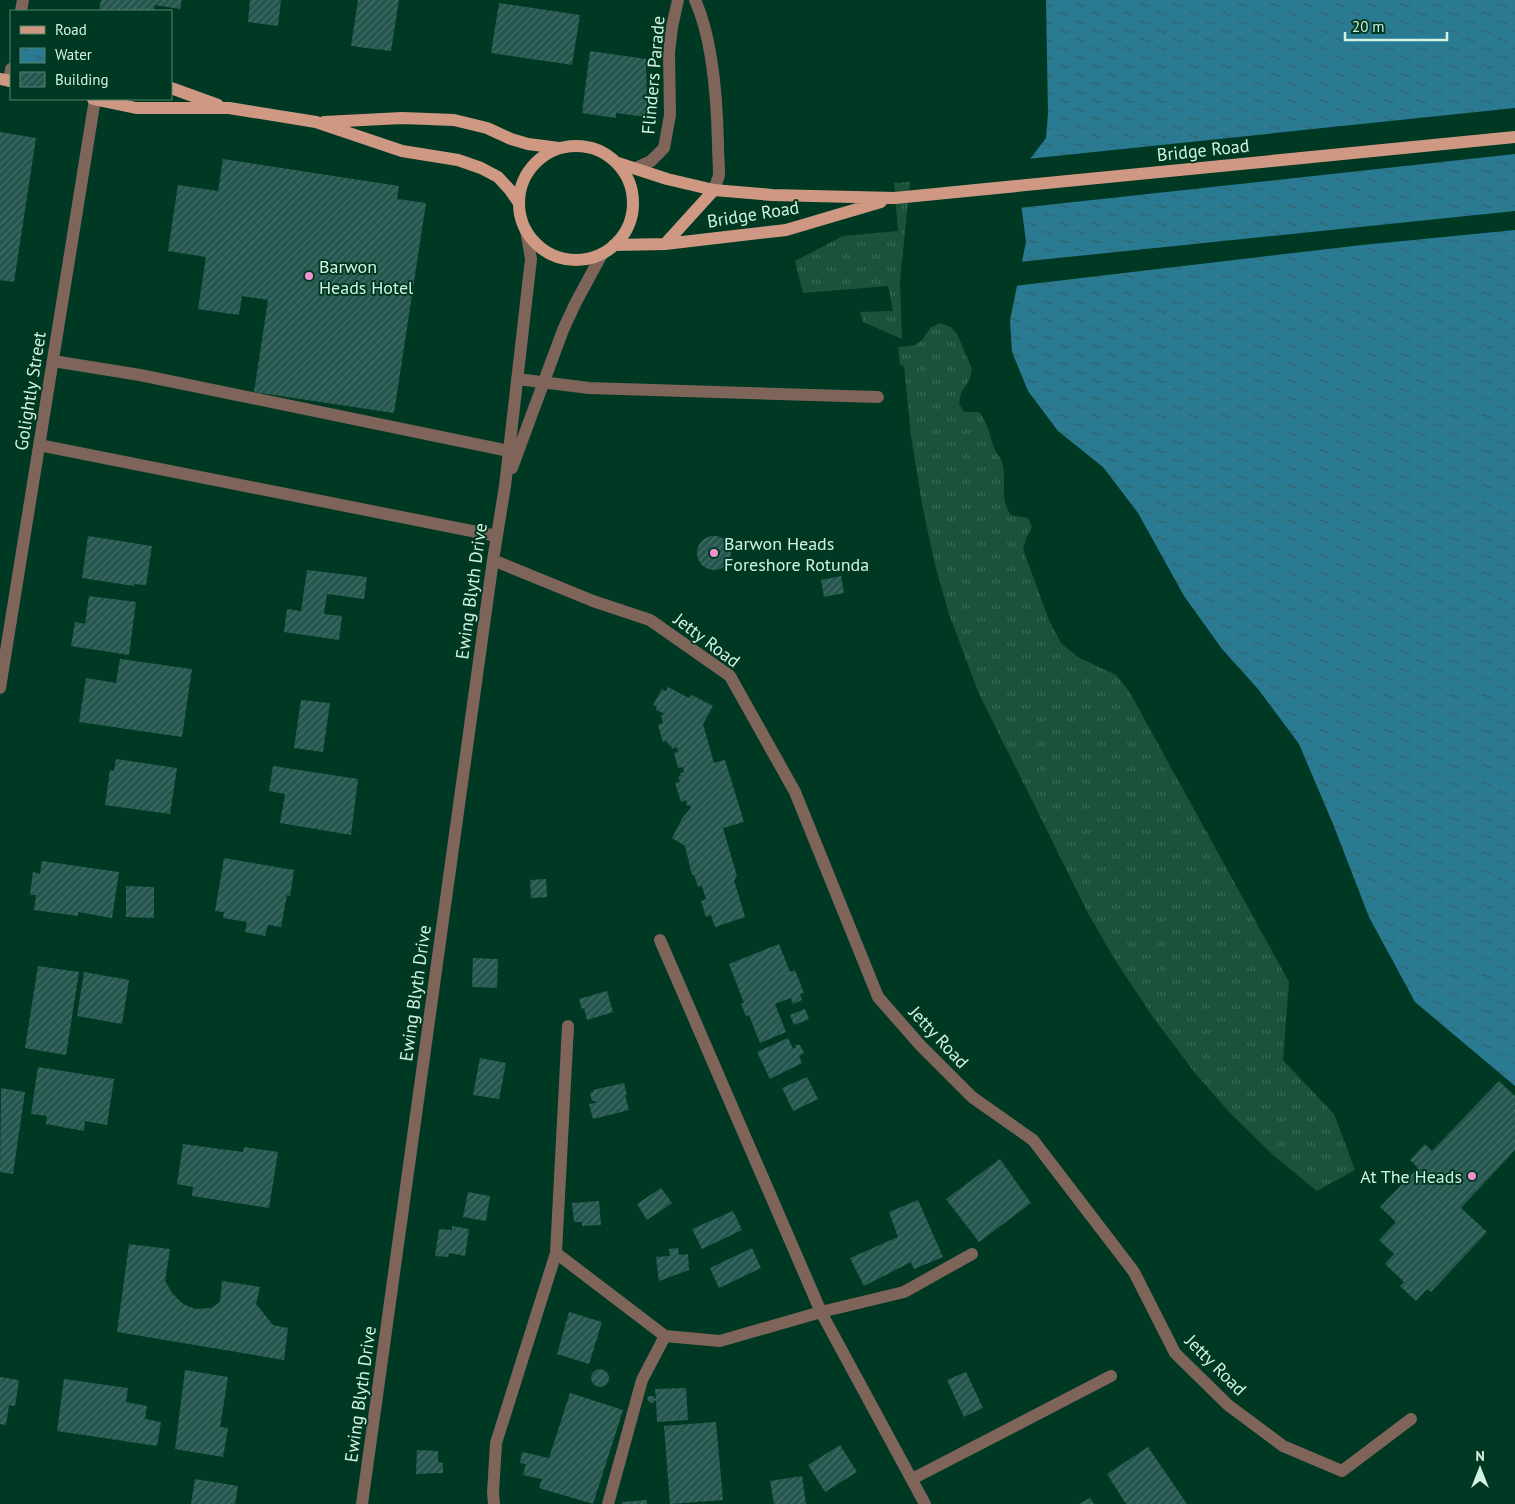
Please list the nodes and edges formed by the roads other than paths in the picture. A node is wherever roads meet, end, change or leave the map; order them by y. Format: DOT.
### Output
graph roads {
  1 [pos="678,0"];
  2 [pos="695,0"];
  3 [pos="172,88"];
  4 [pos="94,100"];
  5 [pos="99,100"];
  6 [pos="229,108"];
  7 [pos="316,122"];
  8 [pos="1515,137"];
  9 [pos="560,148"];
  10 [pos="618,163"];
  11 [pos="636,168"];
  12 [pos="714,190"];
  13 [pos="895,198"];
  14 [pos="519,203"];
  15 [pos="526,230"];
  16 [pos="665,244"];
  17 [pos="614,245"];
  18 [pos="602,254"];
  19 [pos="53,361"];
  20 [pos="517,379"];
  21 [pos="544,383"];
  22 [pos="878,397"];
  23 [pos="40,445"];
  24 [pos="509,450"];
  25 [pos="505,486"];
  26 [pos="497,536"];
  27 [pos="493,560"];
  28 [pos="0,688"];
  29 [pos="660,940"];
  30 [pos="568,1026"];
  31 [pos="556,1253"];
  32 [pos="972,1254"];
  33 [pos="821,1312"];
  34 [pos="666,1336"];
  35 [pos="1111,1376"];
  36 [pos="1411,1419"];
  37 [pos="912,1479"];
  38 [pos="362,1504"];
  39 [pos="494,1504"];
  40 [pos="608,1504"];
  41 [pos="925,1504"];
  1 -- 11 [label="street, Flinders Parade"];
  2 -- 12 [label="street"];
  3 -- 6 [label="main road"];
  4 -- 19 [label="street, Golightly Street"];
  5 -- 6 [label="main road"];
  6 -- 7 [label="main road"];
  7 -- 9 [label="main road"];
  7 -- 14 [label="main road"];
  8 -- 13 [label="main road, Bridge Road"];
  9 -- 10 [label="main road"];
  9 -- 14 [label="main road"];
  10 -- 11 [label="main road, Bridge Road"];
  10 -- 17 [label="main road"];
  11 -- 12 [label="main road, Bridge Road"];
  12 -- 13 [label="main road, Bridge Road"];
  12 -- 16 [label="main road"];
  13 -- 16 [label="main road, Bridge Road"];
  14 -- 15 [label="main road"];
  15 -- 18 [label="main road"];
  15 -- 20 [label="street, Ewing Blyth Drive"];
  16 -- 17 [label="main road, Bridge Road"];
  17 -- 18 [label="main road"];
  18 -- 21 [label="street, Ewing Blyth Drive"];
  19 -- 23 [label="street, Golightly Street"];
  19 -- 24 [label="street"];
  20 -- 21 [label="street"];
  20 -- 24 [label="street, Ewing Blyth Drive"];
  21 -- 22 [label="street"];
  21 -- 25 [label="street, Ewing Blyth Drive"];
  23 -- 26 [label="street"];
  23 -- 28 [label="street, Golightly Street"];
  24 -- 25 [label="street, Ewing Blyth Drive"];
  25 -- 26 [label="street, Ewing Blyth Drive"];
  26 -- 27 [label="street, Ewing Blyth Drive"];
  27 -- 36 [label="street, Jetty Road"];
  27 -- 38 [label="street, Ewing Blyth Drive"];
  29 -- 33 [label="street"];
  30 -- 31 [label="street"];
  31 -- 34 [label="street"];
  31 -- 39 [label="street"];
  32 -- 33 [label="street"];
  33 -- 34 [label="street"];
  33 -- 37 [label="street"];
  34 -- 40 [label="street"];
  35 -- 37 [label="street"];
  37 -- 41 [label="street"];
}
